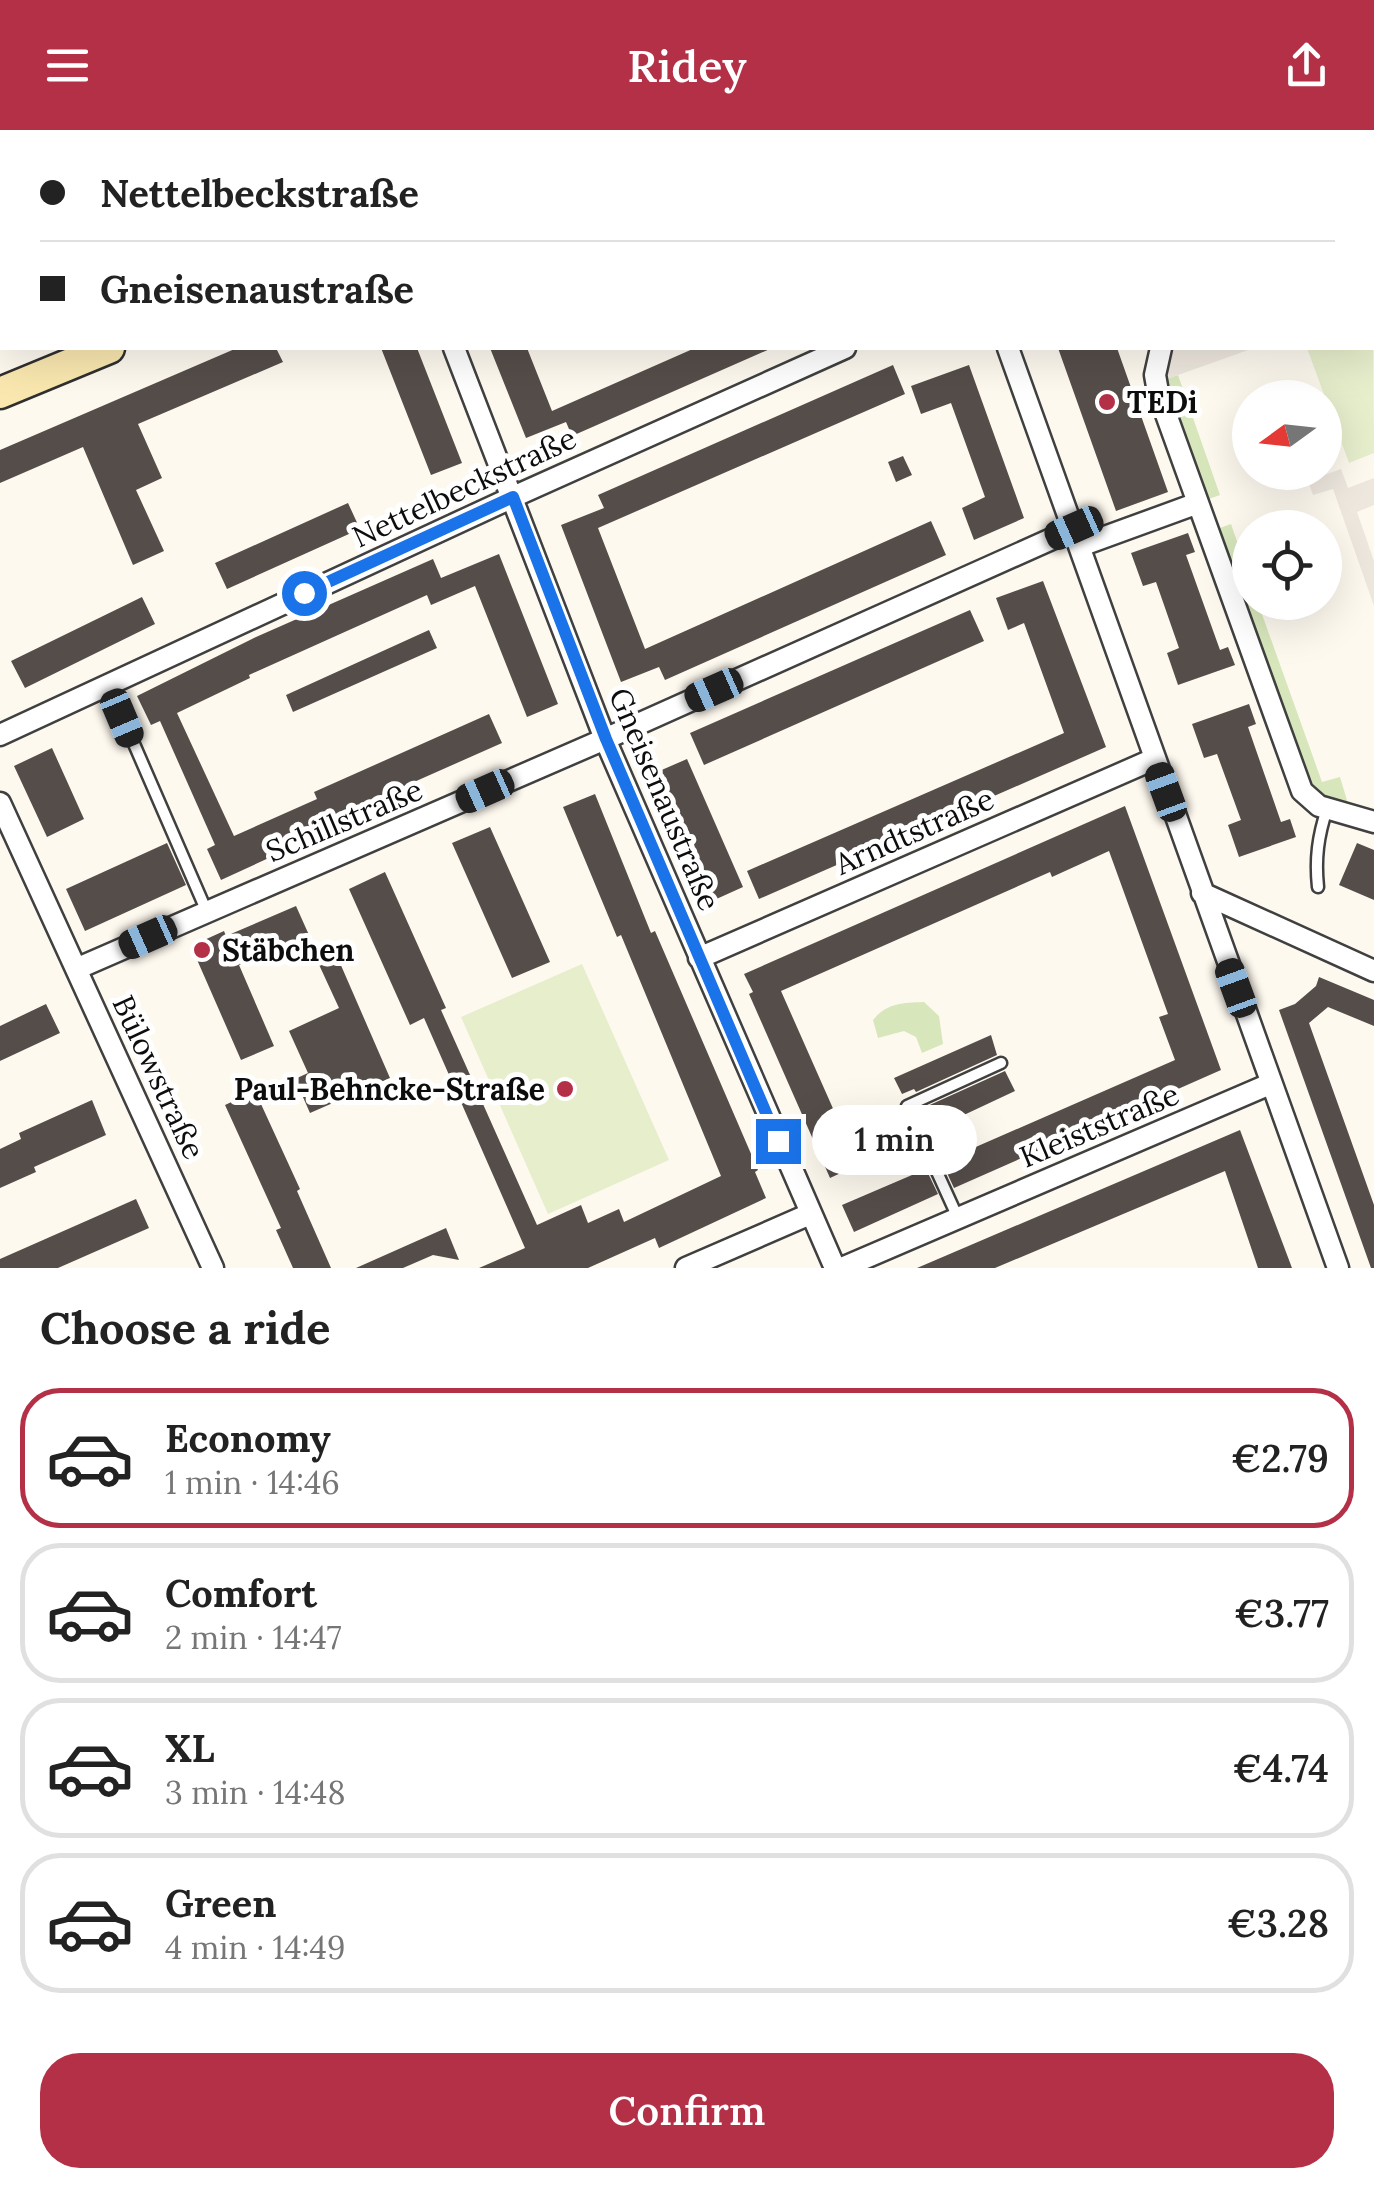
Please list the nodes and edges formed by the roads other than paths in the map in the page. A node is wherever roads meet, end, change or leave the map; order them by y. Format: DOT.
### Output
graph roads {
  1 [pos="104,350"];
  2 [pos="455,350"];
  3 [pos="841,350"];
  4 [pos="1009,350"];
  5 [pos="1160,350"];
  6 [pos="0,393"];
  7 [pos="513,497"];
  8 [pos="1198,503"];
  9 [pos="1077,537"];
  10 [pos="107,684"];
  11 [pos="0,735"];
  12 [pos="606,739"];
  13 [pos="1154,759"];
  14 [pos="0,803"];
  15 [pos="1328,809"];
  16 [pos="1374,822"];
  17 [pos="1318,887"];
  18 [pos="1202,892"];
  19 [pos="207,912"];
  20 [pos="699,958"];
  21 [pos="76,969"];
  22 [pos="1374,970"];
  23 [pos="1001,1063"];
  24 [pos="1270,1084"];
  25 [pos="810,1214"];
  26 [pos="958,1218"];
  27 [pos="213,1268"];
  28 [pos="686,1268"];
  29 [pos="838,1268"];
  30 [pos="1338,1268"];
  1 -- 6 [label="street"];
  2 -- 7 [label="street, Gneisenaustraße"];
  3 -- 7 [label="street, Nettelbeckstraße"];
  4 -- 9 [label="street"];
  5 -- 8 [label="street"];
  7 -- 10 [label="street, Nettelbeckstraße"];
  7 -- 12 [label="street, Gneisenaustraße"];
  8 -- 9 [label="street, Schillstraße"];
  8 -- 15 [label="street"];
  9 -- 12 [label="street, Schillstraße"];
  9 -- 13 [label="street"];
  10 -- 11 [label="street, Nettelbeckstraße"];
  10 -- 19 [label="lane"];
  12 -- 19 [label="street, Schillstraße"];
  12 -- 20 [label="street, Gneisenaustraße"];
  13 -- 18 [label="street"];
  13 -- 20 [label="street, Arndtstraße"];
  14 -- 21 [label="street, Bülowstraße"];
  15 -- 16 [label="street"];
  15 -- 17 [label="lane"];
  18 -- 22 [label="street"];
  18 -- 24 [label="street"];
  19 -- 21 [label="street, Schillstraße"];
  20 -- 25 [label="street, Gneisenaustraße"];
  21 -- 27 [label="street, Bülowstraße"];
  23 -- 26 [label="lane"];
  24 -- 26 [label="street, Kleiststraße"];
  24 -- 30 [label="street"];
  25 -- 28 [label="street"];
  25 -- 29 [label="street, Gneisenaustraße"];
  26 -- 29 [label="street, Kleiststraße"];
}
